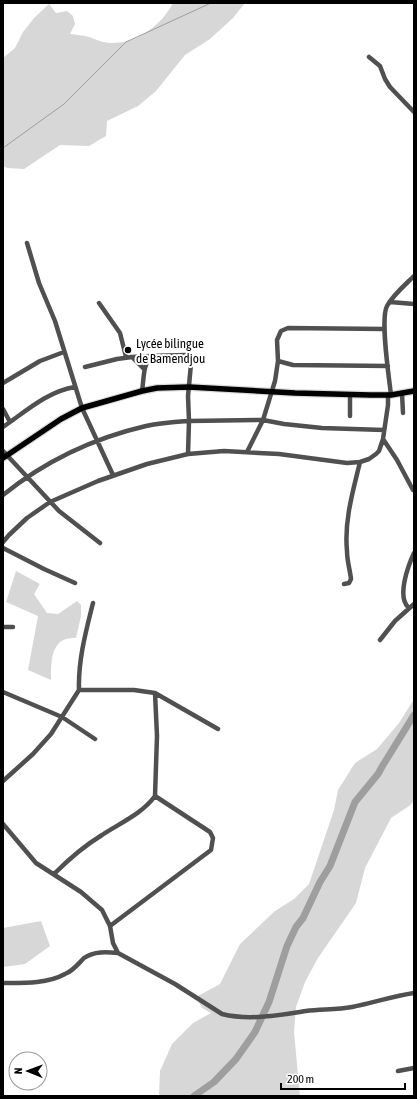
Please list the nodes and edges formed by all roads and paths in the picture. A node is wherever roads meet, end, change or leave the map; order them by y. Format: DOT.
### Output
graph roads {
  1 [pos="369,57"];
  2 [pos="414,112"];
  3 [pos="27,243"];
  4 [pos="414,276"];
  5 [pos="390,302"];
  6 [pos="99,303"];
  7 [pos="414,304"];
  8 [pos="384,329"];
  9 [pos="64,352"];
  10 [pos="186,355"];
  11 [pos="150,356"];
  12 [pos="129,357"];
  13 [pos="278,361"];
  14 [pos="191,364"];
  15 [pos="388,366"];
  16 [pos="85,367"];
  17 [pos="144,369"];
  18 [pos="3,383"];
  19 [pos="75,387"];
  20 [pos="189,387"];
  21 [pos="142,391"];
  22 [pos="414,391"];
  23 [pos="272,392"];
  24 [pos="402,393"];
  25 [pos="350,395"];
  26 [pos="389,395"];
  27 [pos="82,408"];
  28 [pos="3,410"];
  29 [pos="403,413"];
  30 [pos="350,416"];
  31 [pos="263,420"];
  32 [pos="189,421"];
  33 [pos="10,422"];
  34 [pos="3,427"];
  35 [pos="384,430"];
  36 [pos="382,439"];
  37 [pos="98,442"];
  38 [pos="247,452"];
  39 [pos="188,454"];
  40 [pos="4,455"];
  41 [pos="360,462"];
  42 [pos="113,475"];
  43 [pos="27,478"];
  44 [pos="406,478"];
  45 [pos="414,480"];
  46 [pos="413,490"];
  47 [pos="3,495"];
  48 [pos="50,502"];
  49 [pos="3,542"];
  50 [pos="100,543"];
  51 [pos="3,548"];
  52 [pos="414,553"];
  53 [pos="75,583"];
  54 [pos="344,584"];
  55 [pos="93,602"];
  56 [pos="414,604"];
  57 [pos="408,608"];
  58 [pos="3,627"];
  59 [pos="13,627"];
  60 [pos="380,640"];
  61 [pos="79,690"];
  62 [pos="3,692"];
  63 [pos="155,693"];
  64 [pos="62,717"];
  65 [pos="218,729"];
  66 [pos="95,739"];
  67 [pos="3,781"];
  68 [pos="155,796"];
  69 [pos="3,824"];
  70 [pos="54,874"];
  71 [pos="110,926"];
  72 [pos="118,953"];
  73 [pos="3,983"];
  74 [pos="414,993"];
  75 [pos="414,1068"];
  76 [pos="398,1071"];
  1 -- 2 [label="street"];
  3 -- 9 [label="street"];
  4 -- 5 [label="street"];
  5 -- 7 [label="street"];
  5 -- 8 [label="street"];
  6 -- 12 [label="street"];
  8 -- 13 [label="street"];
  8 -- 15 [label="street"];
  9 -- 18 [label="street"];
  9 -- 19 [label="street"];
  10 -- 11 [label="street"];
  11 -- 12 [label="street"];
  11 -- 17 [label="street"];
  12 -- 16 [label="street"];
  12 -- 17 [label="street"];
  13 -- 15 [label="street"];
  13 -- 23 [label="street"];
  14 -- 20 [label="street"];
  15 -- 26 [label="street"];
  17 -- 21 [label="street"];
  19 -- 27 [label="street"];
  19 -- 33 [label="street"];
  20 -- 21 [label="main road"];
  20 -- 23 [label="main road"];
  20 -- 32 [label="street"];
  21 -- 27 [label="main road"];
  22 -- 24 [label="main road"];
  23 -- 25 [label="main road"];
  23 -- 31 [label="street"];
  24 -- 26 [label="main road"];
  24 -- 29 [label="street"];
  25 -- 26 [label="main road"];
  25 -- 30 [label="street"];
  26 -- 35 [label="street"];
  27 -- 37 [label="street"];
  27 -- 40 [label="main road"];
  28 -- 33 [label="street"];
  31 -- 32 [label="street"];
  31 -- 35 [label="street"];
  31 -- 38 [label="street"];
  32 -- 37 [label="street"];
  32 -- 39 [label="street"];
  33 -- 34 [label="street"];
  35 -- 36 [label="street"];
  36 -- 41 [label="street"];
  36 -- 44 [label="street"];
  37 -- 42 [label="street"];
  37 -- 43 [label="street"];
  38 -- 39 [label="street"];
  38 -- 41 [label="street"];
  39 -- 42 [label="street"];
  40 -- 43 [label="street"];
  41 -- 54 [label="street"];
  42 -- 48 [label="street"];
  43 -- 47 [label="street"];
  43 -- 48 [label="street"];
  44 -- 45 [label="street"];
  44 -- 46 [label="street"];
  48 -- 49 [label="street"];
  48 -- 50 [label="street"];
  51 -- 53 [label="street"];
  52 -- 57 [label="street"];
  55 -- 61 [label="street"];
  56 -- 57 [label="street"];
  57 -- 60 [label="street"];
  58 -- 59 [label="street"];
  61 -- 63 [label="street"];
  61 -- 64 [label="street"];
  62 -- 64 [label="street"];
  63 -- 65 [label="street"];
  63 -- 68 [label="street"];
  64 -- 66 [label="street"];
  64 -- 67 [label="street"];
  68 -- 70 [label="street"];
  68 -- 71 [label="street"];
  69 -- 70 [label="street"];
  70 -- 71 [label="street"];
  71 -- 72 [label="street"];
  72 -- 73 [label="street"];
  72 -- 74 [label="street"];
  75 -- 76 [label="street"];
}
